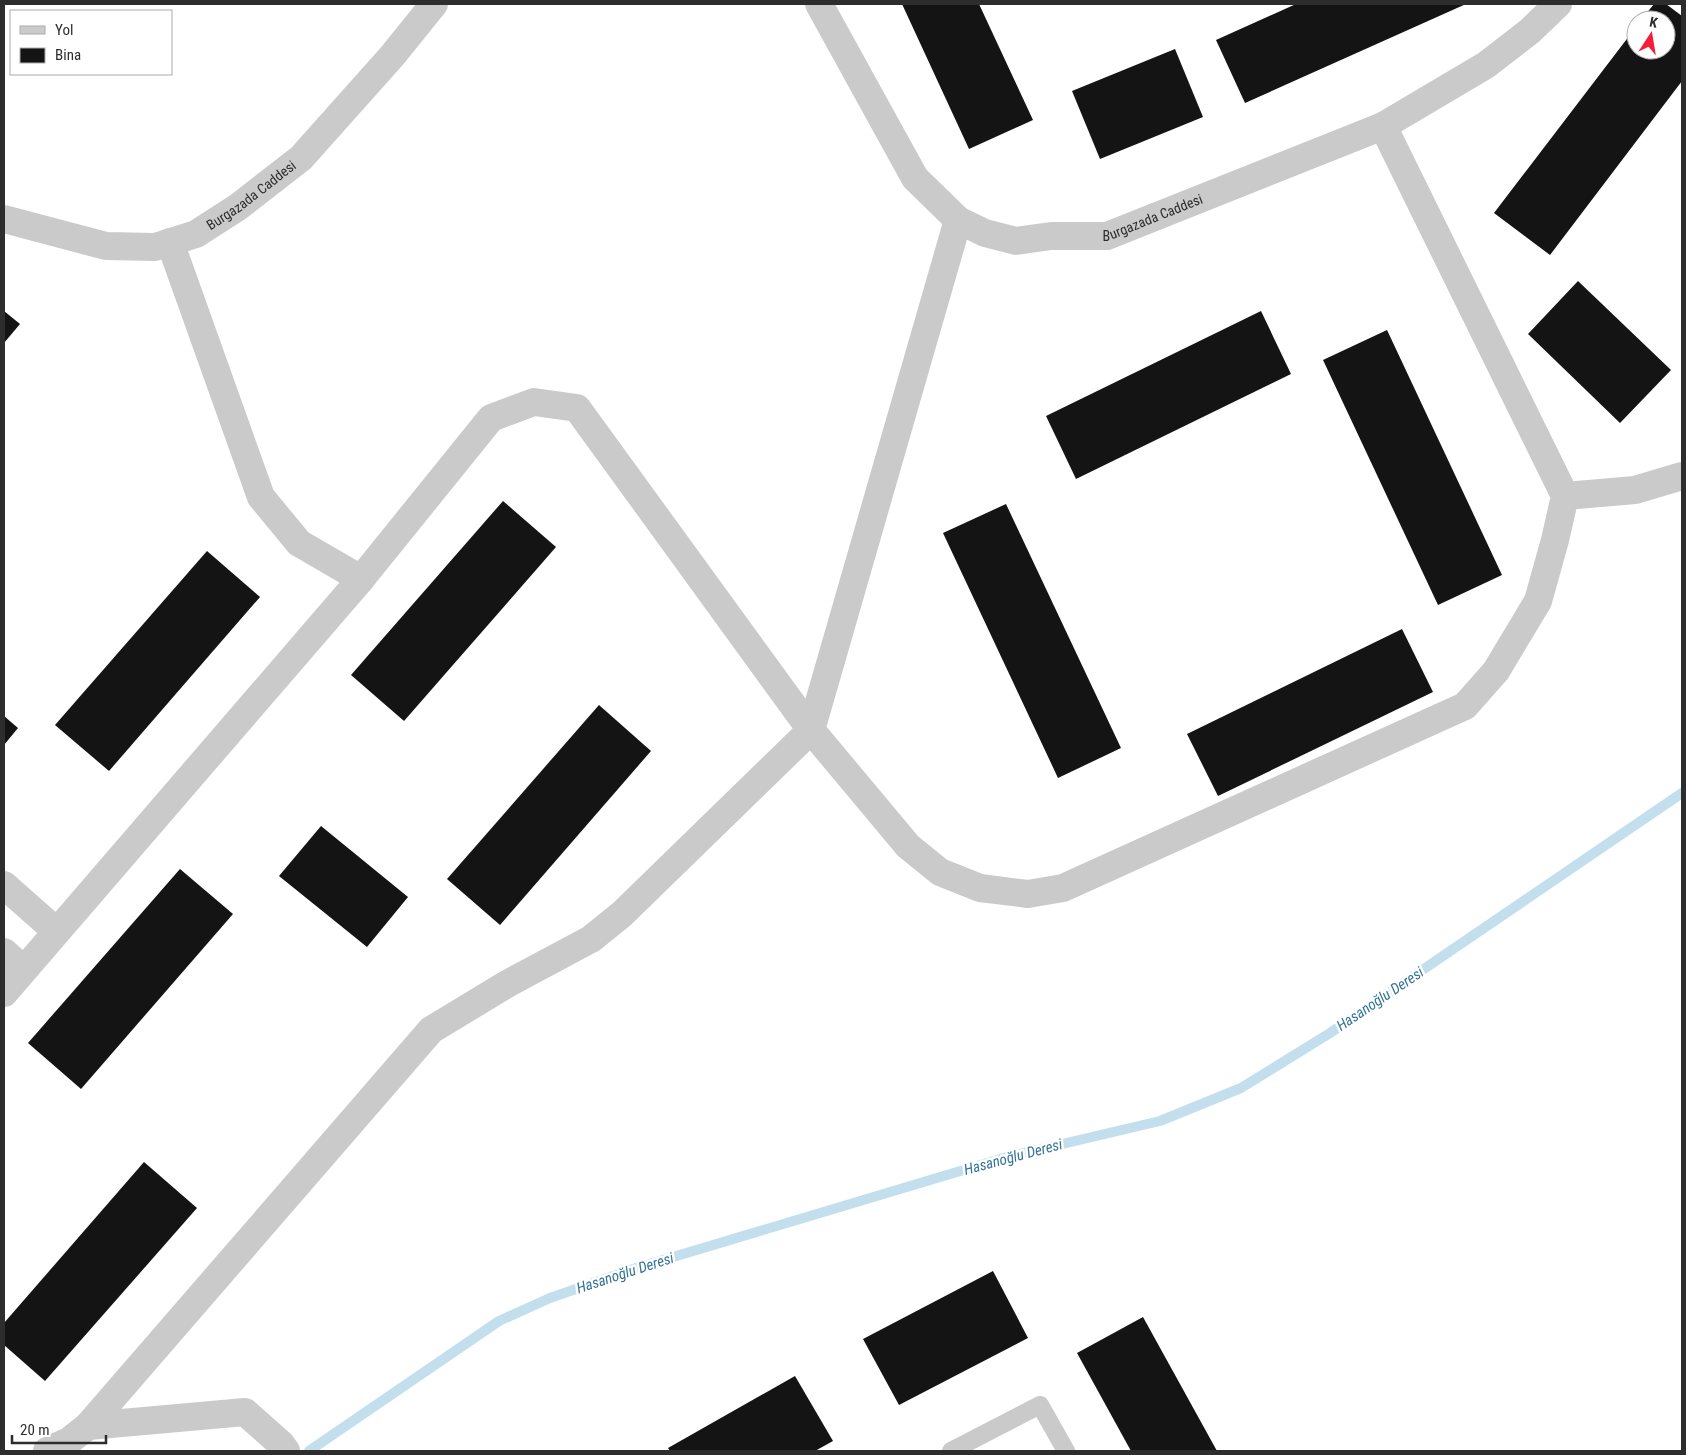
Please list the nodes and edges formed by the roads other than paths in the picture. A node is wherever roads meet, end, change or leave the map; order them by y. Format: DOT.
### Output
graph roads {
  1 [pos="434,4"];
  2 [pos="819,4"];
  3 [pos="1558,4"];
  4 [pos="1383,126"];
  5 [pos="4,219"];
  6 [pos="958,220"];
  7 [pos="170,242"];
  8 [pos="1682,476"];
  9 [pos="1565,496"];
  10 [pos="361,579"];
  11 [pos="811,730"];
  12 [pos="4,886"];
  13 [pos="56,931"];
  14 [pos="13,961"];
  15 [pos="4,993"];
  16 [pos="88,1426"];
  17 [pos="284,1448"];
  18 [pos="47,1451"];
  19 [pos="951,1451"];
  20 [pos="1066,1451"];
  1 -- 7 [label="street, Burgazada Caddesi"];
  2 -- 6 [label="street, Burgazada Caddesi"];
  3 -- 4 [label="street, Burgazada Caddesi"];
  4 -- 6 [label="street, Burgazada Caddesi"];
  4 -- 9 [label="street"];
  5 -- 7 [label="street, Burgazada Caddesi"];
  6 -- 11 [label="street"];
  7 -- 10 [label="street"];
  8 -- 9 [label="street"];
  9 -- 11 [label="street"];
  10 -- 11 [label="street"];
  10 -- 13 [label="street"];
  11 -- 16 [label="street"];
  12 -- 13 [label="street"];
  13 -- 14 [label="street"];
  14 -- 15 [label="street"];
  16 -- 17 [label="street"];
  16 -- 18 [label="street"];
  19 -- 20 [label="lane"];
}
